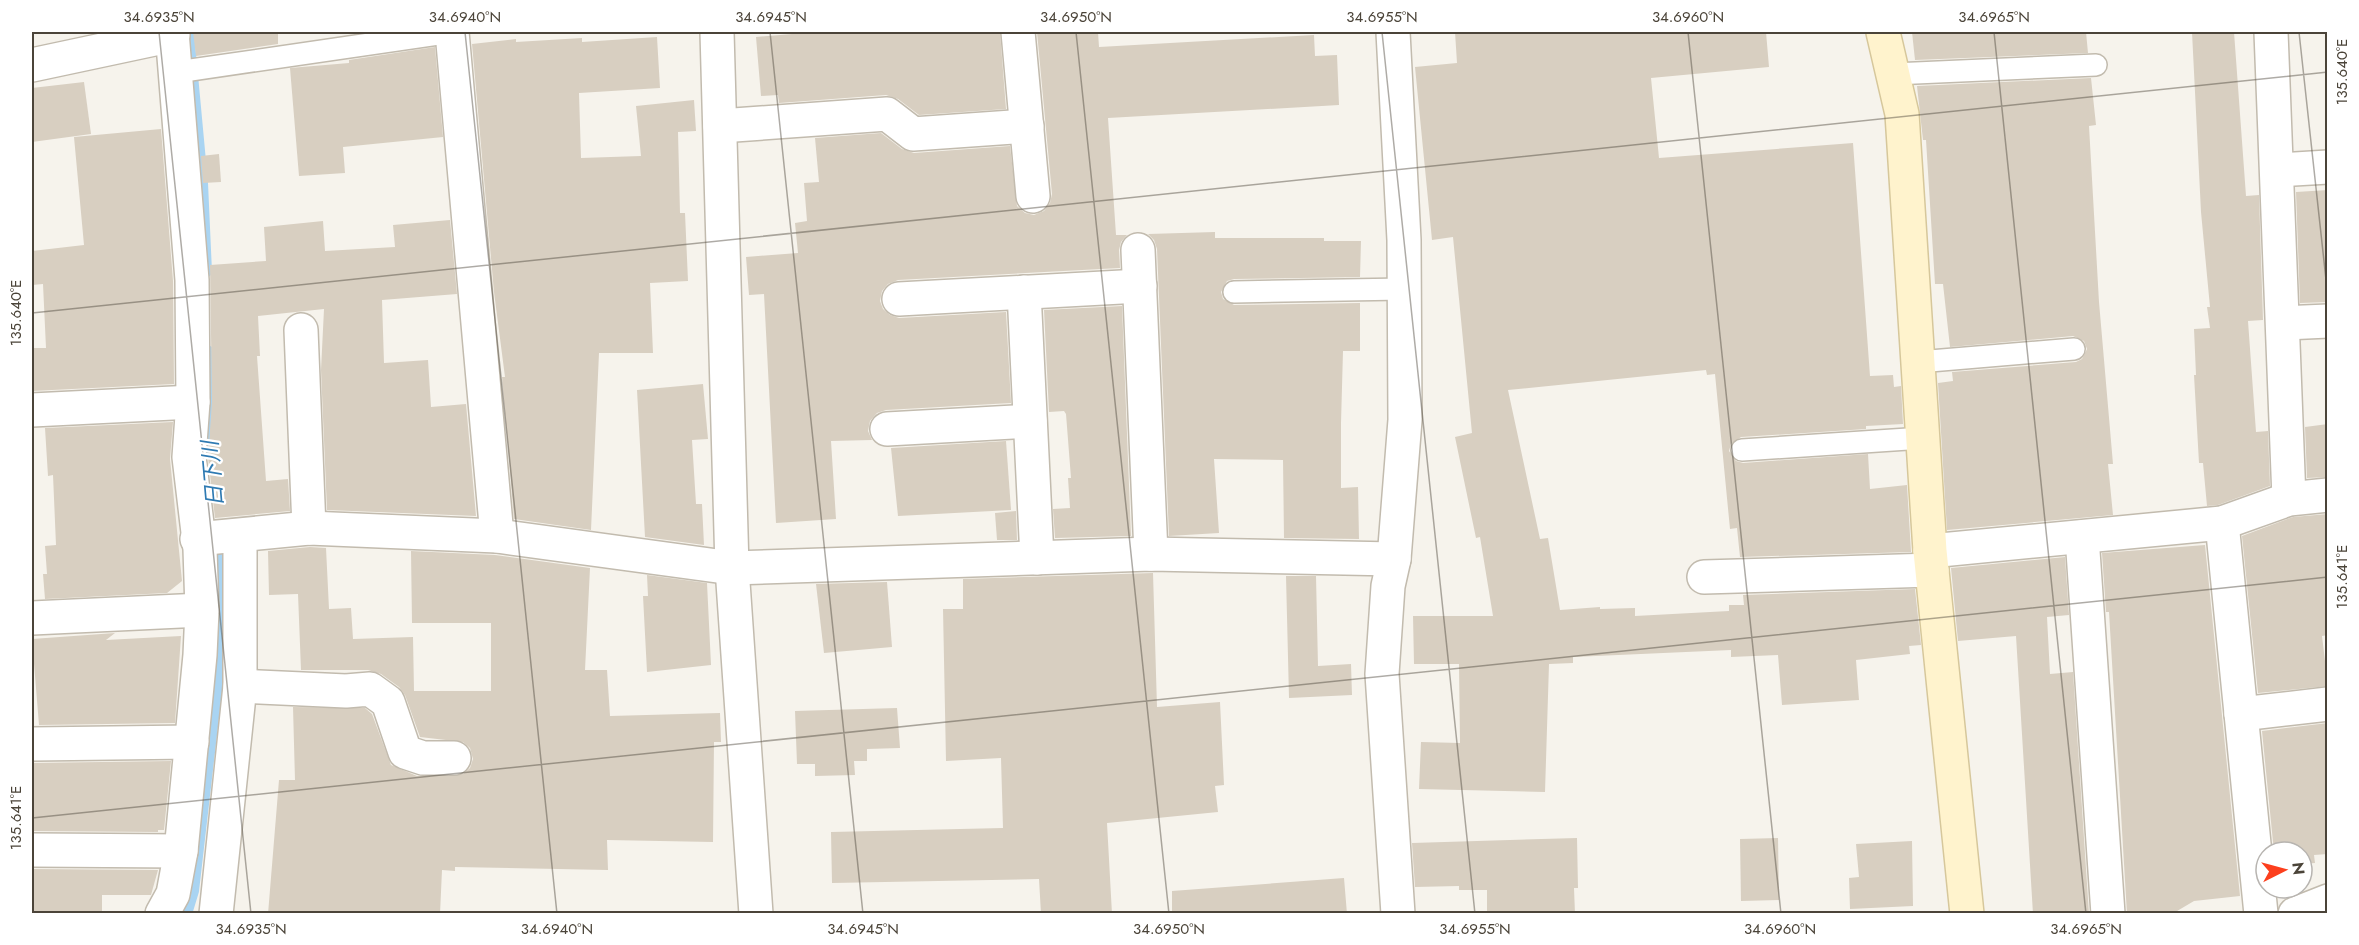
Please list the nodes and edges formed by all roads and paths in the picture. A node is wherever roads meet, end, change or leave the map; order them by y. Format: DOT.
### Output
graph roads {
  1 [pos="452,32"];
  2 [pos="717,32"];
  3 [pos="1018,32"];
  4 [pos="1393,32"];
  5 [pos="1883,32"];
  6 [pos="2271,32"];
  7 [pos="172,33"];
  8 [pos="32,65"];
  9 [pos="2096,65"];
  10 [pos="189,71"];
  11 [pos="1893,74"];
  12 [pos="720,126"];
  13 [pos="1027,126"];
  14 [pos="2328,167"];
  15 [pos="2278,170"];
  16 [pos="1033,196"];
  17 [pos="1138,250"];
  18 [pos="1140,286"];
  19 [pos="1404,288"];
  20 [pos="1023,292"];
  21 [pos="1234,292"];
  22 [pos="899,299"];
  23 [pos="2328,321"];
  24 [pos="2283,323"];
  25 [pos="302,330"];
  26 [pos="2074,350"];
  27 [pos="1918,362"];
  28 [pos="193,402"];
  29 [pos="32,410"];
  30 [pos="1030,421"];
  31 [pos="887,429"];
  32 [pos="1923,438"];
  33 [pos="1742,450"];
  34 [pos="2328,495"];
  35 [pos="2289,499"];
  36 [pos="2222,523"];
  37 [pos="309,528"];
  38 [pos="497,536"];
  39 [pos="219,537"];
  40 [pos="2082,537"];
  41 [pos="1151,554"];
  42 [pos="1037,558"];
  43 [pos="1394,559"];
  44 [pos="1931,561"];
  45 [pos="732,568"];
  46 [pos="1704,577"];
  47 [pos="202,610"];
  48 [pos="32,618"];
  49 [pos="240,686"];
  50 [pos="2328,704"];
  51 [pos="2241,714"];
  52 [pos="192,742"];
  53 [pos="32,744"];
  54 [pos="453,758"];
  55 [pos="32,850"];
  56 [pos="181,851"];
  57 [pos="2328,901"];
  58 [pos="162,914"];
  59 [pos="216,914"];
  60 [pos="756,914"];
  61 [pos="1398,914"];
  62 [pos="1966,914"];
  63 [pos="2108,914"];
  64 [pos="2261,914"];
  65 [pos="2295,914"];
  1 -- 10 [label="lane"];
  1 -- 38 [label="street"];
  2 -- 12 [label="street"];
  3 -- 13 [label="street"];
  4 -- 19 [label="street"];
  5 -- 11 [label="street"];
  6 -- 15 [label="street"];
  7 -- 8 [label="street"];
  7 -- 10 [label="street"];
  9 -- 11 [label="lane"];
  10 -- 28 [label="street"];
  11 -- 27 [label="street"];
  12 -- 13 [label="street"];
  12 -- 45 [label="street"];
  13 -- 16 [label="street"];
  14 -- 15 [label="street"];
  15 -- 24 [label="street"];
  17 -- 18 [label="street"];
  18 -- 20 [label="street"];
  18 -- 41 [label="street"];
  19 -- 21 [label="lane"];
  19 -- 43 [label="street"];
  20 -- 22 [label="street"];
  20 -- 30 [label="street"];
  23 -- 24 [label="street"];
  24 -- 35 [label="street"];
  25 -- 37 [label="street"];
  26 -- 27 [label="lane"];
  27 -- 32 [label="street"];
  28 -- 29 [label="street"];
  28 -- 39 [label="street"];
  30 -- 31 [label="street"];
  30 -- 42 [label="street"];
  32 -- 33 [label="lane"];
  32 -- 44 [label="street"];
  34 -- 35 [label="street"];
  35 -- 36 [label="street"];
  36 -- 40 [label="street"];
  36 -- 51 [label="street"];
  37 -- 38 [label="street"];
  37 -- 39 [label="street"];
  38 -- 45 [label="street"];
  39 -- 47 [label="street"];
  39 -- 49 [label="street"];
  40 -- 44 [label="street"];
  40 -- 63 [label="street"];
  41 -- 42 [label="street"];
  41 -- 43 [label="street"];
  42 -- 45 [label="street"];
  43 -- 61 [label="street"];
  44 -- 46 [label="street"];
  44 -- 62 [label="street"];
  45 -- 60 [label="street"];
  47 -- 48 [label="street"];
  47 -- 52 [label="street"];
  49 -- 54 [label="street"];
  49 -- 59 [label="street"];
  50 -- 51 [label="street"];
  51 -- 64 [label="street"];
  52 -- 53 [label="street"];
  52 -- 56 [label="street"];
  55 -- 56 [label="street"];
  56 -- 58 [label="street"];
  57 -- 65 [label="street"];
}
